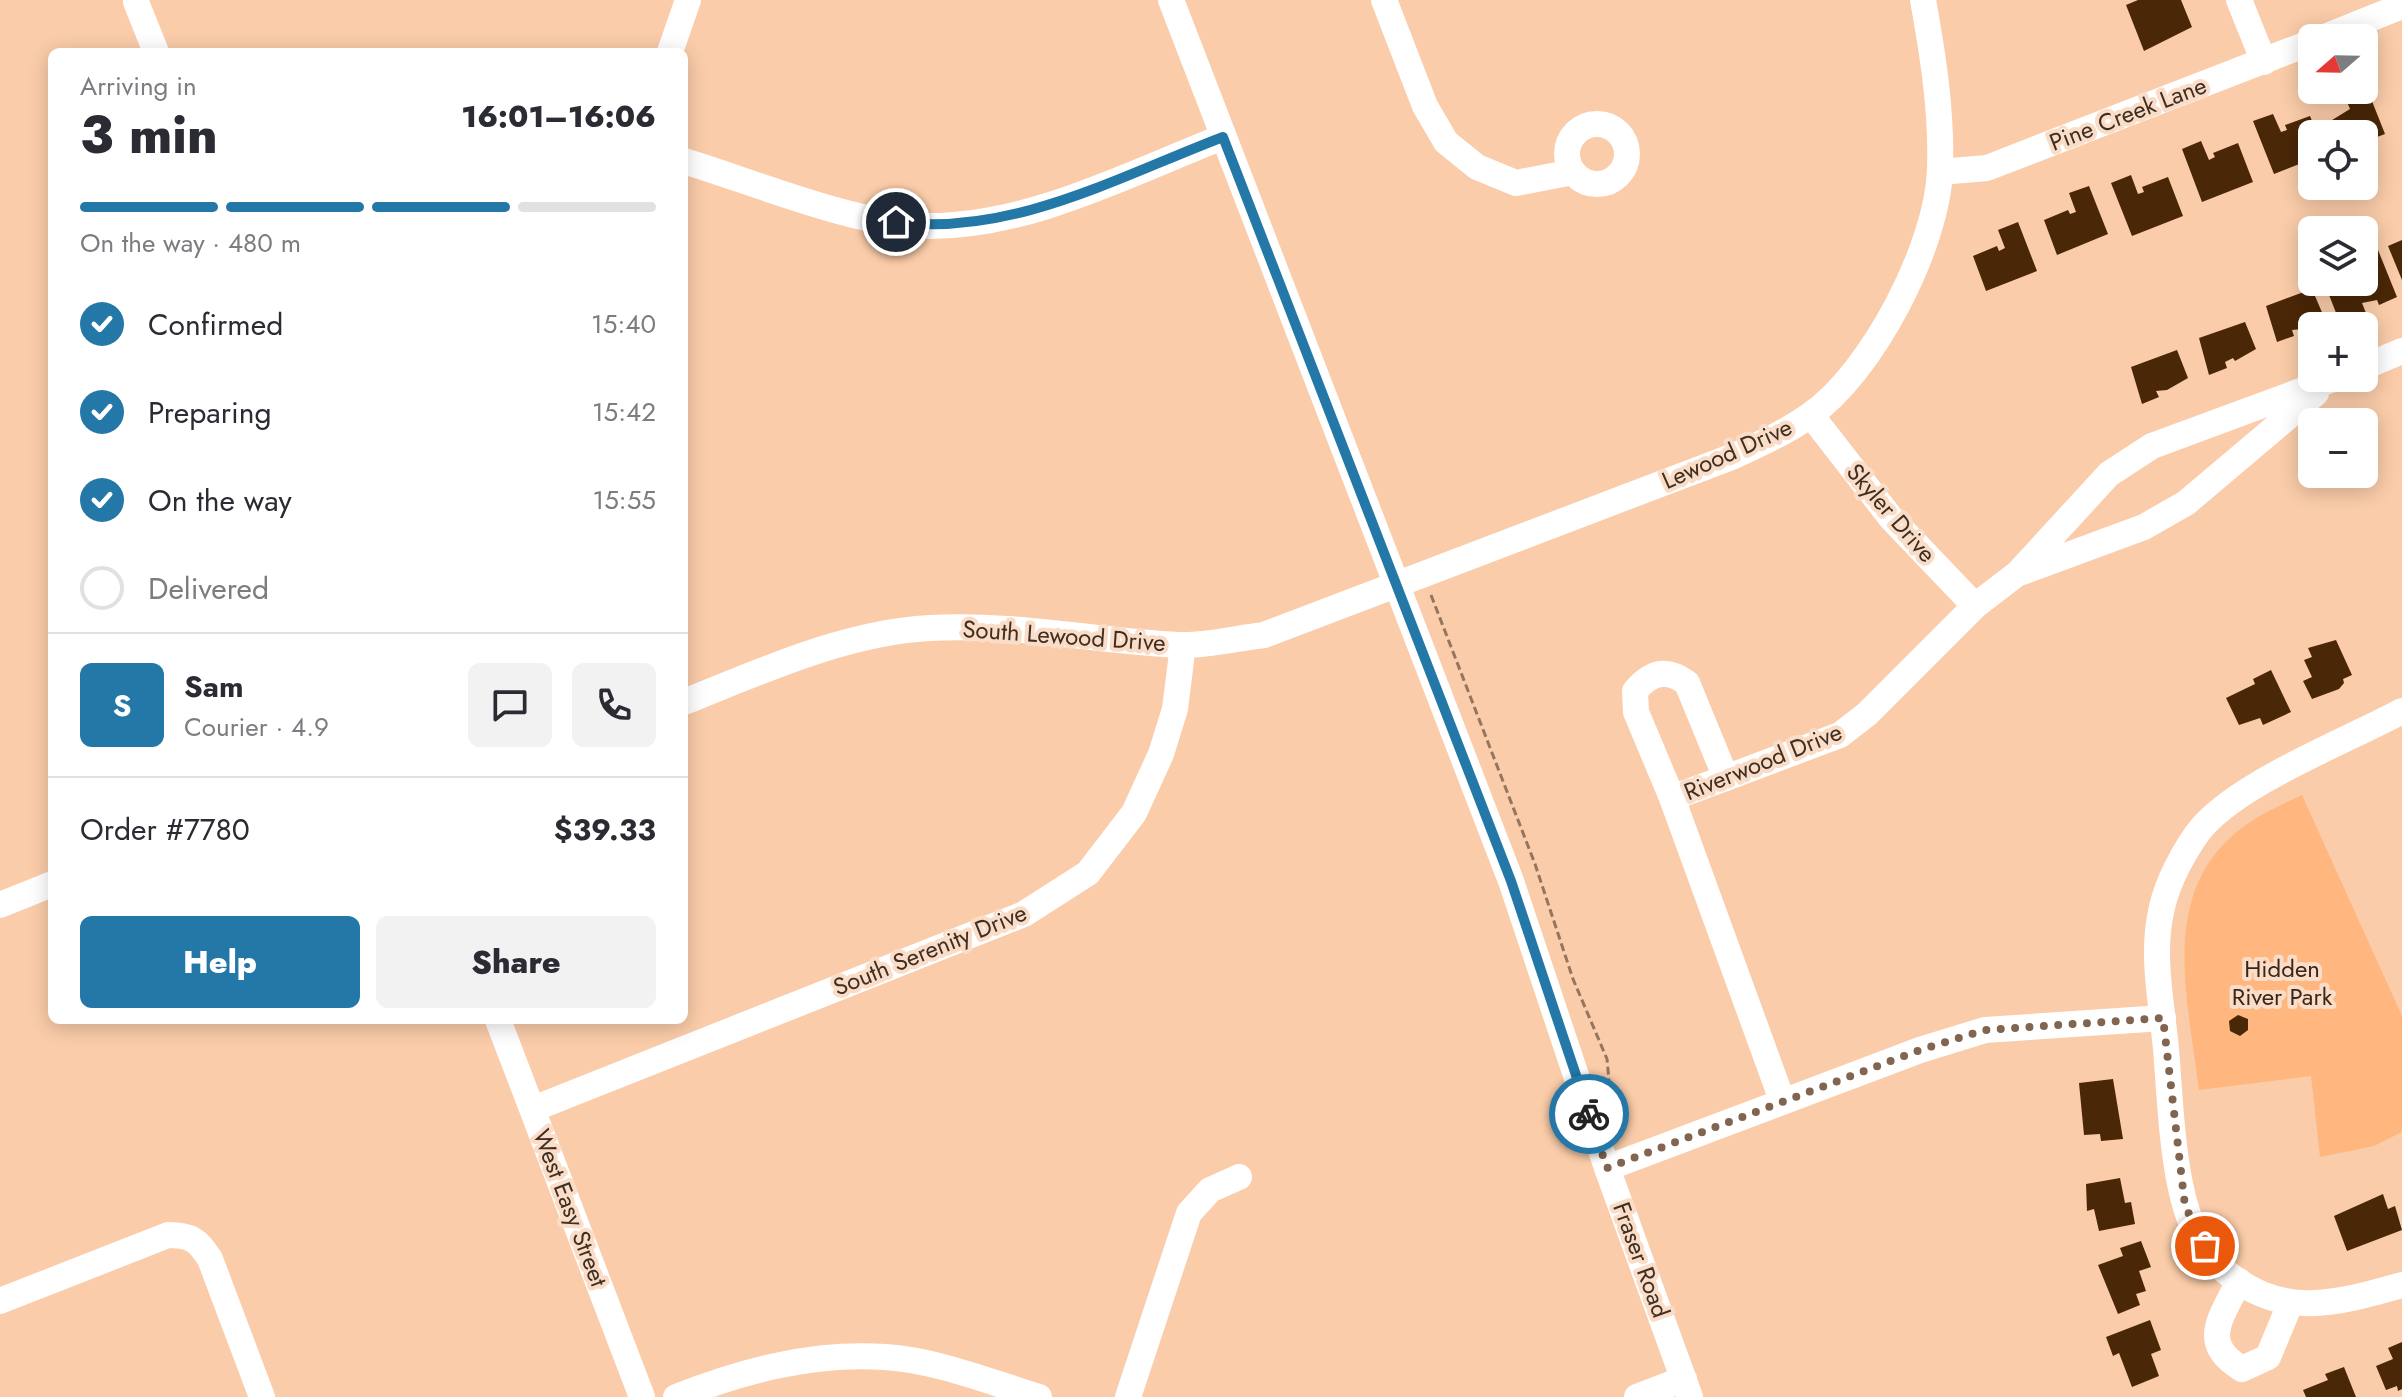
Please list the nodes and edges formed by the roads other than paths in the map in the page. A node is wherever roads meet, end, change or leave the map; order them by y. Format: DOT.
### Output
graph roads {
  1 [pos="688,0"];
  2 [pos="1171,0"];
  3 [pos="1384,0"];
  4 [pos="1923,0"];
  5 [pos="2239,0"];
  6 [pos="136,2"];
  7 [pos="2402,6"];
  8 [pos="2357,24"];
  9 [pos="154,48"];
  10 [pos="671,48"];
  11 [pos="2298,48"];
  12 [pos="2264,62"];
  13 [pos="1223,137"];
  14 [pos="688,162"];
  15 [pos="1573,172"];
  16 [pos="1940,172"];
  17 [pos="2402,351"];
  18 [pos="2378,361"];
  19 [pos="2298,392"];
  20 [pos="2318,392"];
  21 [pos="1811,415"];
  22 [pos="2018,573"];
  23 [pos="1398,587"];
  24 [pos="1975,606"];
  25 [pos="1183,645"];
  26 [pos="688,700"];
  27 [pos="2402,711"];
  28 [pos="1726,778"];
  29 [pos="1672,798"];
  30 [pos="48,886"];
  31 [pos="0,905"];
  32 [pos="2163,1018"];
  33 [pos="500,1024"];
  34 [pos="1782,1100"];
  35 [pos="533,1109"];
  36 [pos="1607,1168"];
  37 [pos="1239,1177"];
  38 [pos="2239,1281"];
  39 [pos="2402,1285"];
  40 [pos="0,1301"];
  41 [pos="2290,1304"];
  42 [pos="1687,1388"];
  43 [pos="262,1397"];
  44 [pos="642,1397"];
  45 [pos="676,1397"];
  46 [pos="1039,1397"];
  47 [pos="1128,1397"];
  48 [pos="1637,1397"];
  1 -- 10 [label="street"];
  2 -- 13 [label="street, Fraser Road"];
  3 -- 15 [label="street"];
  4 -- 16 [label="street, Lewood Drive"];
  5 -- 12 [label="street"];
  6 -- 9 [label="street"];
  7 -- 8 [label="street"];
  11 -- 12 [label="street, Pine Creek Lane"];
  12 -- 16 [label="street, Pine Creek Lane"];
  13 -- 14 [label="street"];
  13 -- 23 [label="street, Fraser Road"];
  16 -- 21 [label="street, Lewood Drive"];
  17 -- 18 [label="street"];
  19 -- 22 [label="street, Riverwood Drive"];
  20 -- 22 [label="street, Riverwood Drive"];
  21 -- 23 [label="street, Lewood Drive"];
  21 -- 24 [label="street, Skyler Drive"];
  22 -- 24 [label="street, Riverwood Drive"];
  23 -- 25 [label="street, South Lewood Drive"];
  23 -- 36 [label="street, Fraser Road"];
  24 -- 28 [label="street, Riverwood Drive"];
  25 -- 26 [label="street, South Lewood Drive"];
  25 -- 35 [label="street, South Serenity Drive"];
  27 -- 32 [label="street"];
  28 -- 29 [label="street, Riverwood Drive"];
  28 -- 29 [label="street"];
  29 -- 34 [label="street, Riverwood Drive"];
  30 -- 31 [label="street"];
  32 -- 34 [label="street"];
  32 -- 38 [label="street"];
  33 -- 35 [label="street, West Easy Street"];
  34 -- 36 [label="street"];
  35 -- 44 [label="street, West Easy Street"];
  36 -- 42 [label="street, Fraser Road"];
  37 -- 47 [label="street"];
  38 -- 41 [label="street"];
  38 -- 41 [label="street"];
  39 -- 41 [label="street"];
  40 -- 43 [label="street"];
  42 -- 48 [label="street"];
  45 -- 46 [label="street"];
}
